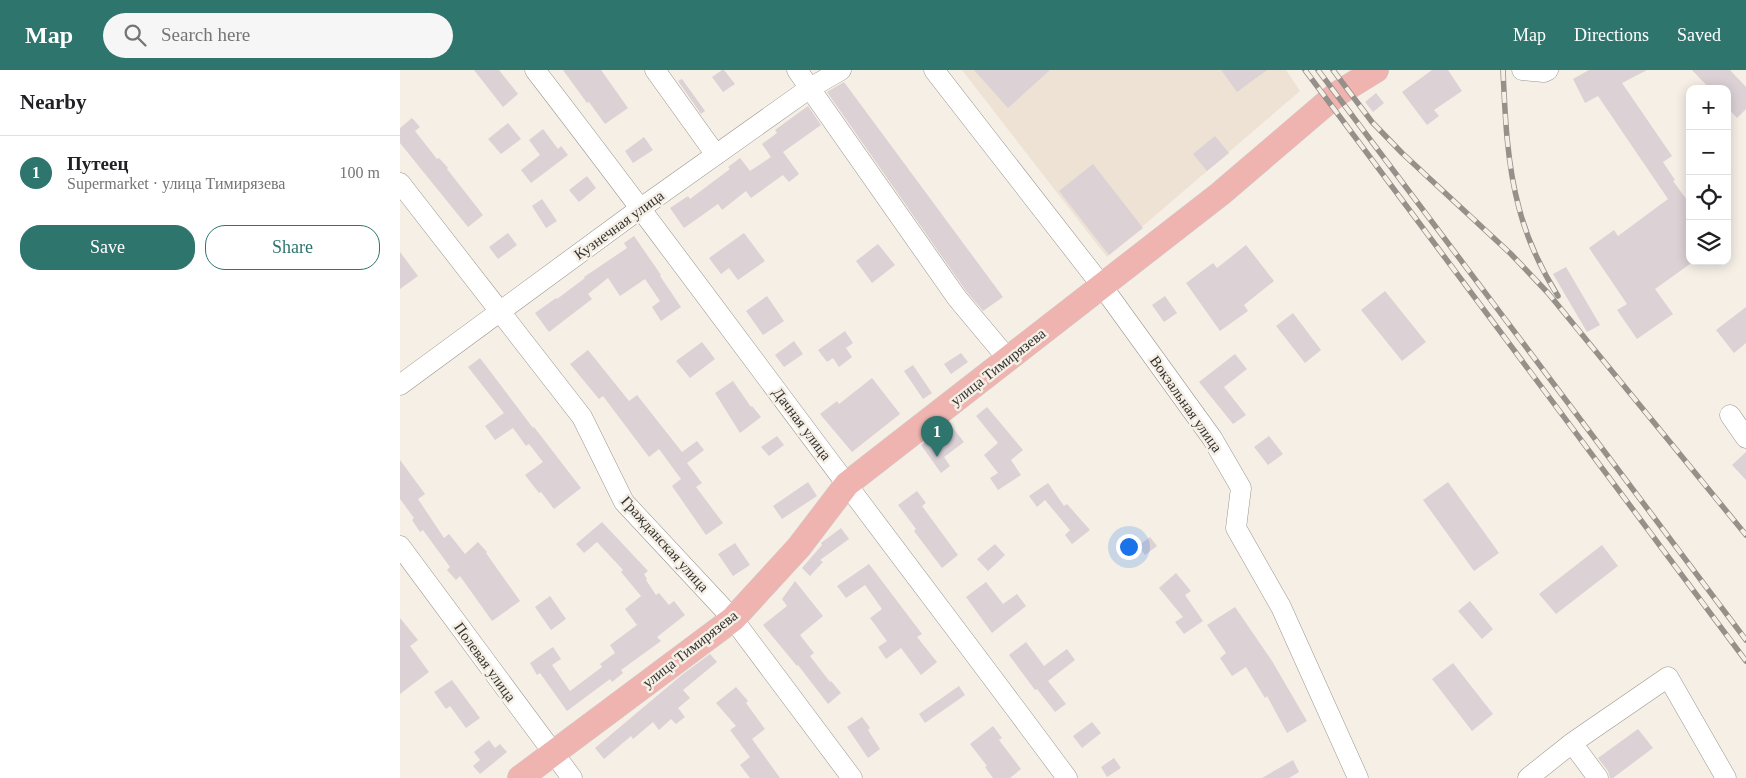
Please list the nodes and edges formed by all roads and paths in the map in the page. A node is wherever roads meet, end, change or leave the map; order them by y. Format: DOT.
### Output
graph roads {
  1 [pos="535,70"];
  2 [pos="654,70"];
  3 [pos="797,70"];
  4 [pos="841,70"];
  5 [pos="934,70"];
  6 [pos="1376,70"];
  7 [pos="1522,70"];
  8 [pos="1548,70"];
  9 [pos="810,88"];
  10 [pos="716,156"];
  11 [pos="400,183"];
  12 [pos="641,208"];
  13 [pos="1102,286"];
  14 [pos="500,311"];
  15 [pos="1008,359"];
  16 [pos="400,384"];
  17 [pos="1730,415"];
  18 [pos="1746,438"];
  19 [pos="847,484"];
  20 [pos="400,546"];
  21 [pos="733,619"];
  22 [pos="1572,743"];
  23 [pos="552,753"];
  24 [pos="520,778"];
  25 [pos="572,778"];
  26 [pos="852,778"];
  27 [pos="1067,778"];
  28 [pos="1358,778"];
  29 [pos="1528,778"];
  30 [pos="1598,778"];
  31 [pos="1726,778"];
  1 -- 12 [label="street, Дачная улица"];
  2 -- 10 [label="street"];
  3 -- 9 [label="street"];
  4 -- 9 [label="street, Кузнечная улица"];
  5 -- 13 [label="street, Вокзальная улица"];
  6 -- 13 [label="main road, улица Тимирязева"];
  7 -- 8 [label="street"];
  9 -- 10 [label="street, Кузнечная улица"];
  9 -- 15 [label="street"];
  10 -- 12 [label="street, Кузнечная улица"];
  11 -- 14 [label="street, Гражданская улица"];
  12 -- 14 [label="street, Кузнечная улица"];
  12 -- 19 [label="street, Дачная улица"];
  13 -- 15 [label="main road, улица Тимирязева"];
  13 -- 28 [label="street, Вокзальная улица"];
  14 -- 16 [label="street, Кузнечная улица"];
  14 -- 21 [label="street, Гражданская улица"];
  15 -- 19 [label="main road, улица Тимирязева"];
  17 -- 18 [label="street"];
  19 -- 21 [label="main road, улица Тимирязева"];
  19 -- 27 [label="street, Дачная улица"];
  20 -- 23 [label="street, Полевая улица"];
  21 -- 23 [label="main road, улица Тимирязева"];
  21 -- 26 [label="street, Гражданская улица"];
  22 -- 29 [label="street"];
  22 -- 30 [label="street"];
  22 -- 31 [label="street"];
  23 -- 24 [label="main road, улица Тимирязева"];
  23 -- 25 [label="street, Полевая улица"];
}
